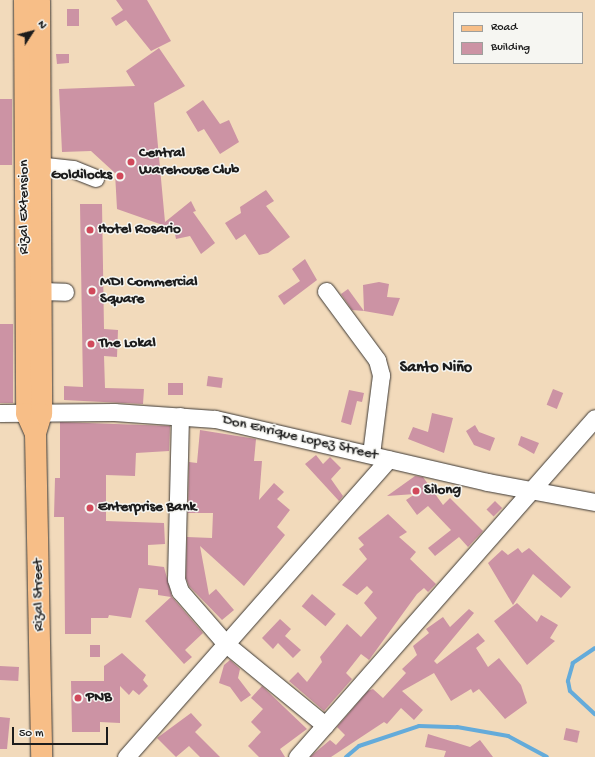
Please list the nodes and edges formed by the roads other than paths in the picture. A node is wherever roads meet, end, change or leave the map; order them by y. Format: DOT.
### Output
graph roads {
  1 [pos="24,0"];
  2 [pos="39,0"];
  3 [pos="33,174"];
  4 [pos="95,178"];
  5 [pos="41,291"];
  6 [pos="326,291"];
  7 [pos="65,292"];
  8 [pos="0,413"];
  9 [pos="34,413"];
  10 [pos="180,416"];
  11 [pos="595,418"];
  12 [pos="371,454"];
  13 [pos="388,459"];
  14 [pos="535,491"];
  15 [pos="595,502"];
  16 [pos="226,644"];
  17 [pos="325,725"];
  18 [pos="41,757"];
  19 [pos="126,757"];
  20 [pos="297,757"];
  1 -- 3 [label="main road, Rizal Extension"];
  2 -- 3 [label="main road, Rizal Extension"];
  3 -- 4 [label="street"];
  3 -- 5 [label="main road, Rizal Extension"];
  3 -- 9 [label="main road, Rizal Extension"];
  5 -- 7 [label="street"];
  5 -- 9 [label="main road, Rizal Extension"];
  6 -- 12 [label="street"];
  8 -- 9 [label="street, Don Enrique Lopez Street"];
  9 -- 10 [label="street, Don Enrique Lopez Street"];
  9 -- 18 [label="main road, Rizal Street"];
  10 -- 12 [label="street, Don Enrique Lopez Street"];
  10 -- 16 [label="street"];
  11 -- 14 [label="street"];
  12 -- 13 [label="street, Don Enrique Lopez Street"];
  13 -- 14 [label="street, Don Enrique Lopez Street"];
  13 -- 16 [label="street"];
  14 -- 15 [label="street, Don Enrique Lopez Street"];
  14 -- 17 [label="street"];
  16 -- 17 [label="street"];
  16 -- 19 [label="street"];
  17 -- 20 [label="street"];
}
